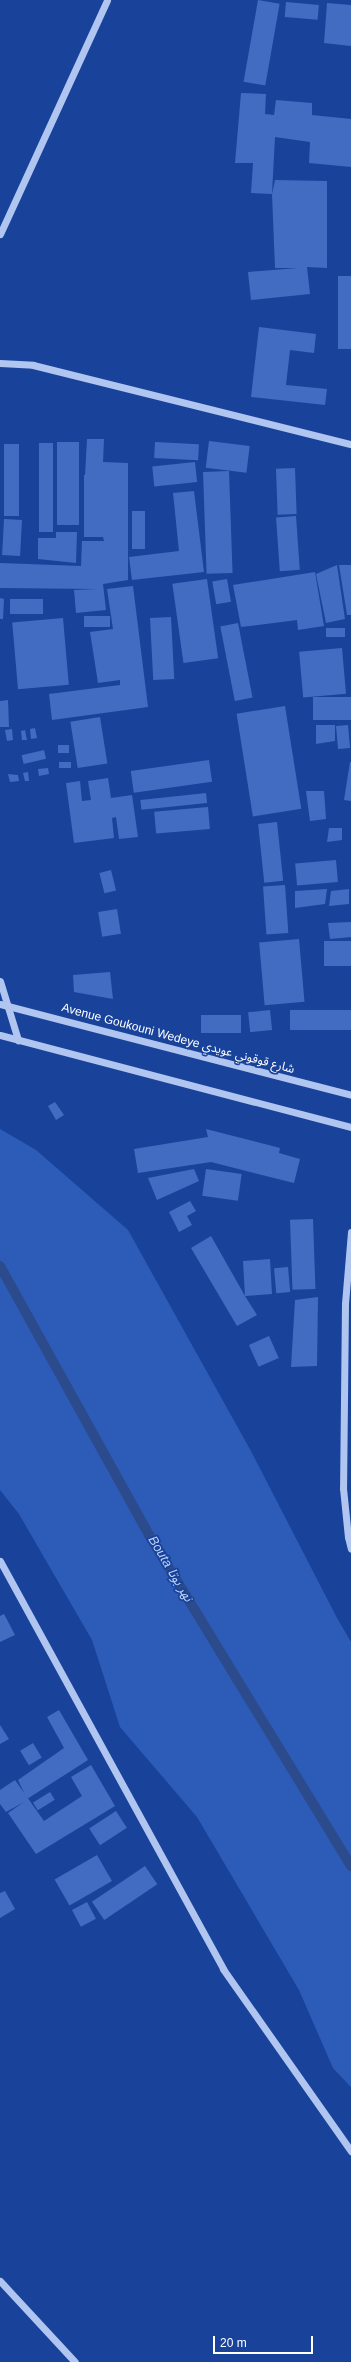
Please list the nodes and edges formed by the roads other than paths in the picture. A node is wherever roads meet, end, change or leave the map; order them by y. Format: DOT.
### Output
graph roads {
  1 [pos="107,0"];
  2 [pos="0,234"];
  3 [pos="0,363"];
  4 [pos="351,444"];
  5 [pos="0,981"];
  6 [pos="4,1004"];
  7 [pos="0,1035"];
  8 [pos="18,1040"];
  9 [pos="351,1095"];
  10 [pos="351,1127"];
  11 [pos="351,1232"];
  12 [pos="351,1549"];
  13 [pos="0,1561"];
  14 [pos="351,2152"];
  15 [pos="0,2281"];
  16 [pos="75,2362"];
  1 -- 2 [label="street"];
  3 -- 4 [label="street"];
  5 -- 6 [label="street"];
  6 -- 8 [label="street"];
  6 -- 9 [label="street, Avenue Goukouni Wedeye شارع قوقوني عويدي"];
  7 -- 8 [label="street"];
  8 -- 10 [label="street"];
  11 -- 12 [label="street"];
  13 -- 14 [label="street"];
  15 -- 16 [label="street"];
}
